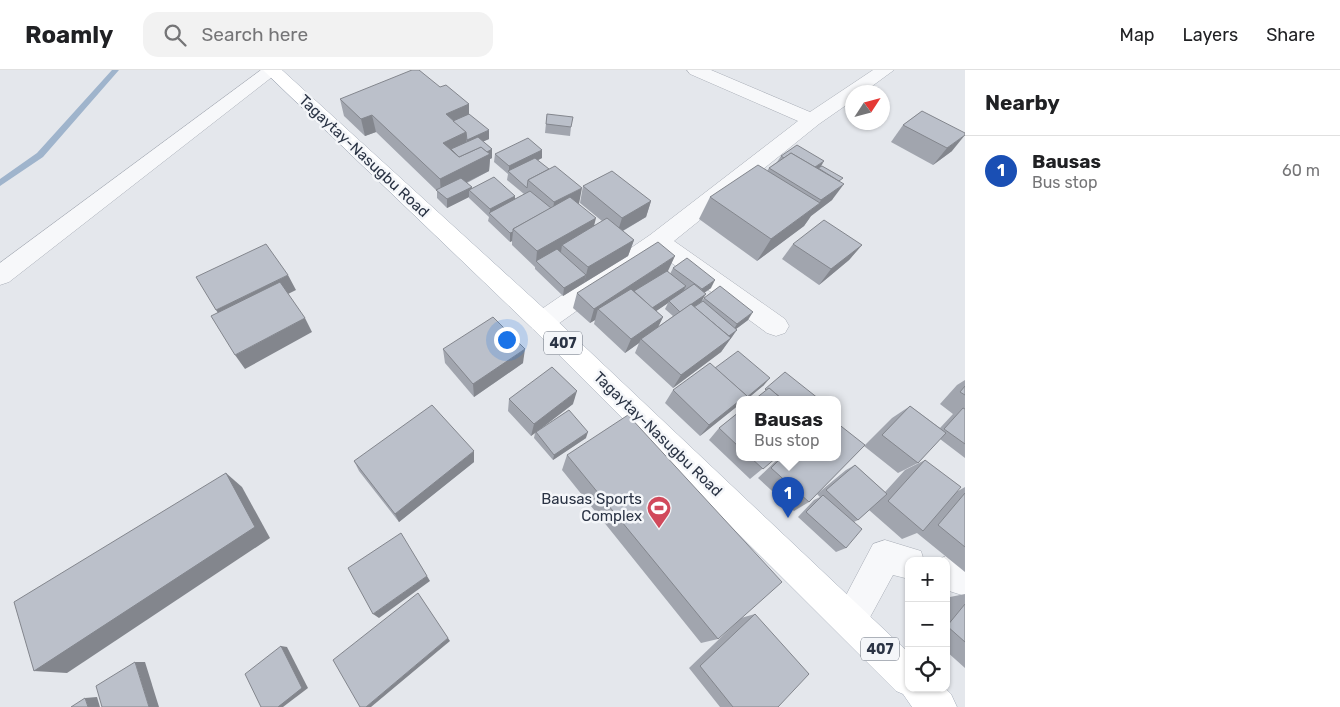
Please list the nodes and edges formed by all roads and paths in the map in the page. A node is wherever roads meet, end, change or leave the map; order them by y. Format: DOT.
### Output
graph roads {
  1 [pos="272,70"];
  2 [pos="696,70"];
  3 [pos="885,70"];
  4 [pos="812,120"];
  5 [pos="658,241"];
  6 [pos="0,276"];
  7 [pos="542,322"];
  8 [pos="776,326"];
  9 [pos="905,562"];
  10 [pos="950,575"];
  11 [pos="965,579"];
  12 [pos="850,620"];
  13 [pos="905,674"];
  14 [pos="923,692"];
  15 [pos="938,707"];
  1 -- 6 [label="street"];
  1 -- 7 [label="main road, Tagaytay-Nasugbu Road / 407"];
  2 -- 4 [label="street"];
  3 -- 4 [label="street"];
  4 -- 5 [label="street"];
  5 -- 7 [label="street"];
  5 -- 8 [label="street"];
  7 -- 12 [label="main road, Tagaytay-Nasugbu Road / 407"];
  9 -- 12 [label="street"];
  10 -- 11 [label="street"];
  12 -- 13 [label="main road, Tagaytay-Nasugbu Road / 407"];
  14 -- 15 [label="main road"];
}
